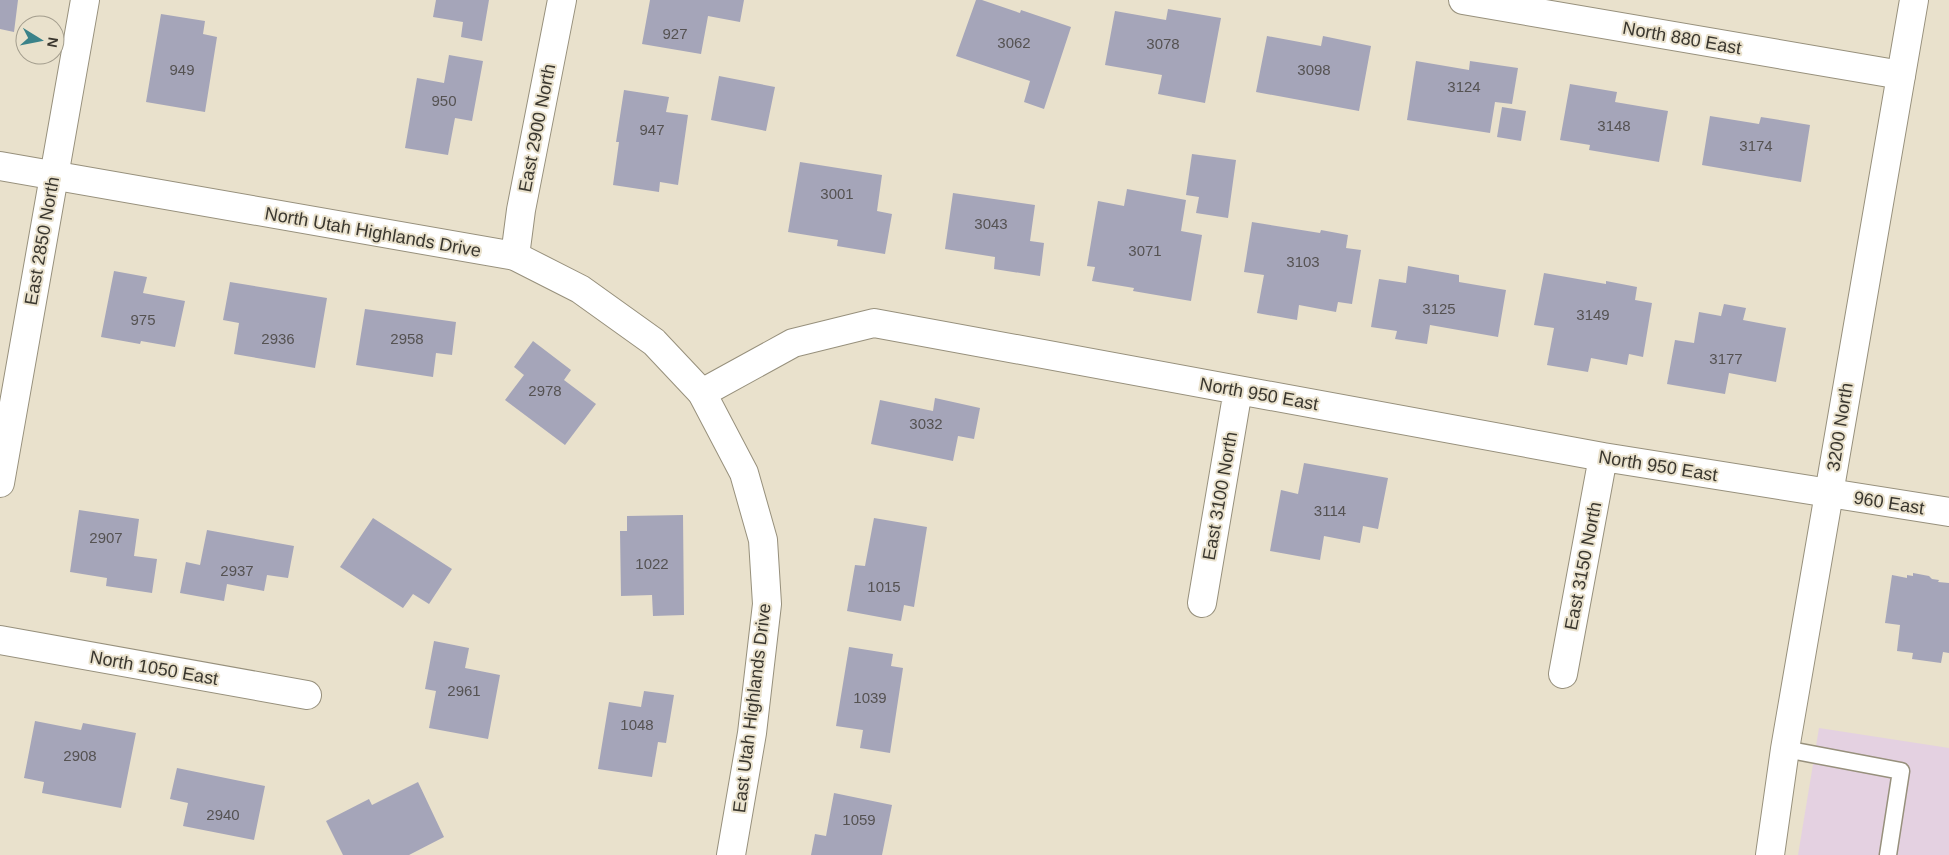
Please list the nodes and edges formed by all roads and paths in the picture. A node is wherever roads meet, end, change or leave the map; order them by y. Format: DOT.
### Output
graph roads {
  1 [pos="85,0"];
  2 [pos="562,0"];
  3 [pos="1463,0"];
  4 [pos="1914,0"];
  5 [pos="1901,75"];
  6 [pos="0,166"];
  7 [pos="53,176"];
  8 [pos="515,256"];
  9 [pos="1238,390"];
  10 [pos="702,393"];
  11 [pos="1603,457"];
  12 [pos="0,483"];
  13 [pos="1829,494"];
  14 [pos="1949,512"];
  15 [pos="1202,603"];
  16 [pos="0,640"];
  17 [pos="1563,674"];
  18 [pos="307,695"];
  19 [pos="1785,749"];
  20 [pos="731,855"];
  21 [pos="1770,855"];
  22 [pos="1888,855"];
  1 -- 7 [label="street, East 2850 North"];
  2 -- 8 [label="street, East 2900 North"];
  3 -- 5 [label="street, North 880 East"];
  4 -- 5 [label="street, 3200 North"];
  5 -- 13 [label="street, 3200 North"];
  6 -- 7 [label="street, North Utah Highlands Drive"];
  7 -- 8 [label="street, North Utah Highlands Drive"];
  7 -- 12 [label="street, East 2850 North"];
  8 -- 10 [label="street, North Utah Highlands Drive"];
  9 -- 10 [label="street, North 950 East"];
  9 -- 11 [label="street, North 950 East"];
  9 -- 15 [label="street, East 3100 North"];
  10 -- 20 [label="street, East Utah Highlands Drive"];
  11 -- 13 [label="street, North 950 East"];
  11 -- 17 [label="street, East 3150 North"];
  13 -- 14 [label="street, 960 East"];
  13 -- 19 [label="street, 3200 North"];
  16 -- 18 [label="street, North 1050 East"];
  19 -- 21 [label="street, 3200 North"];
  19 -- 22 [label="lane"];
}
